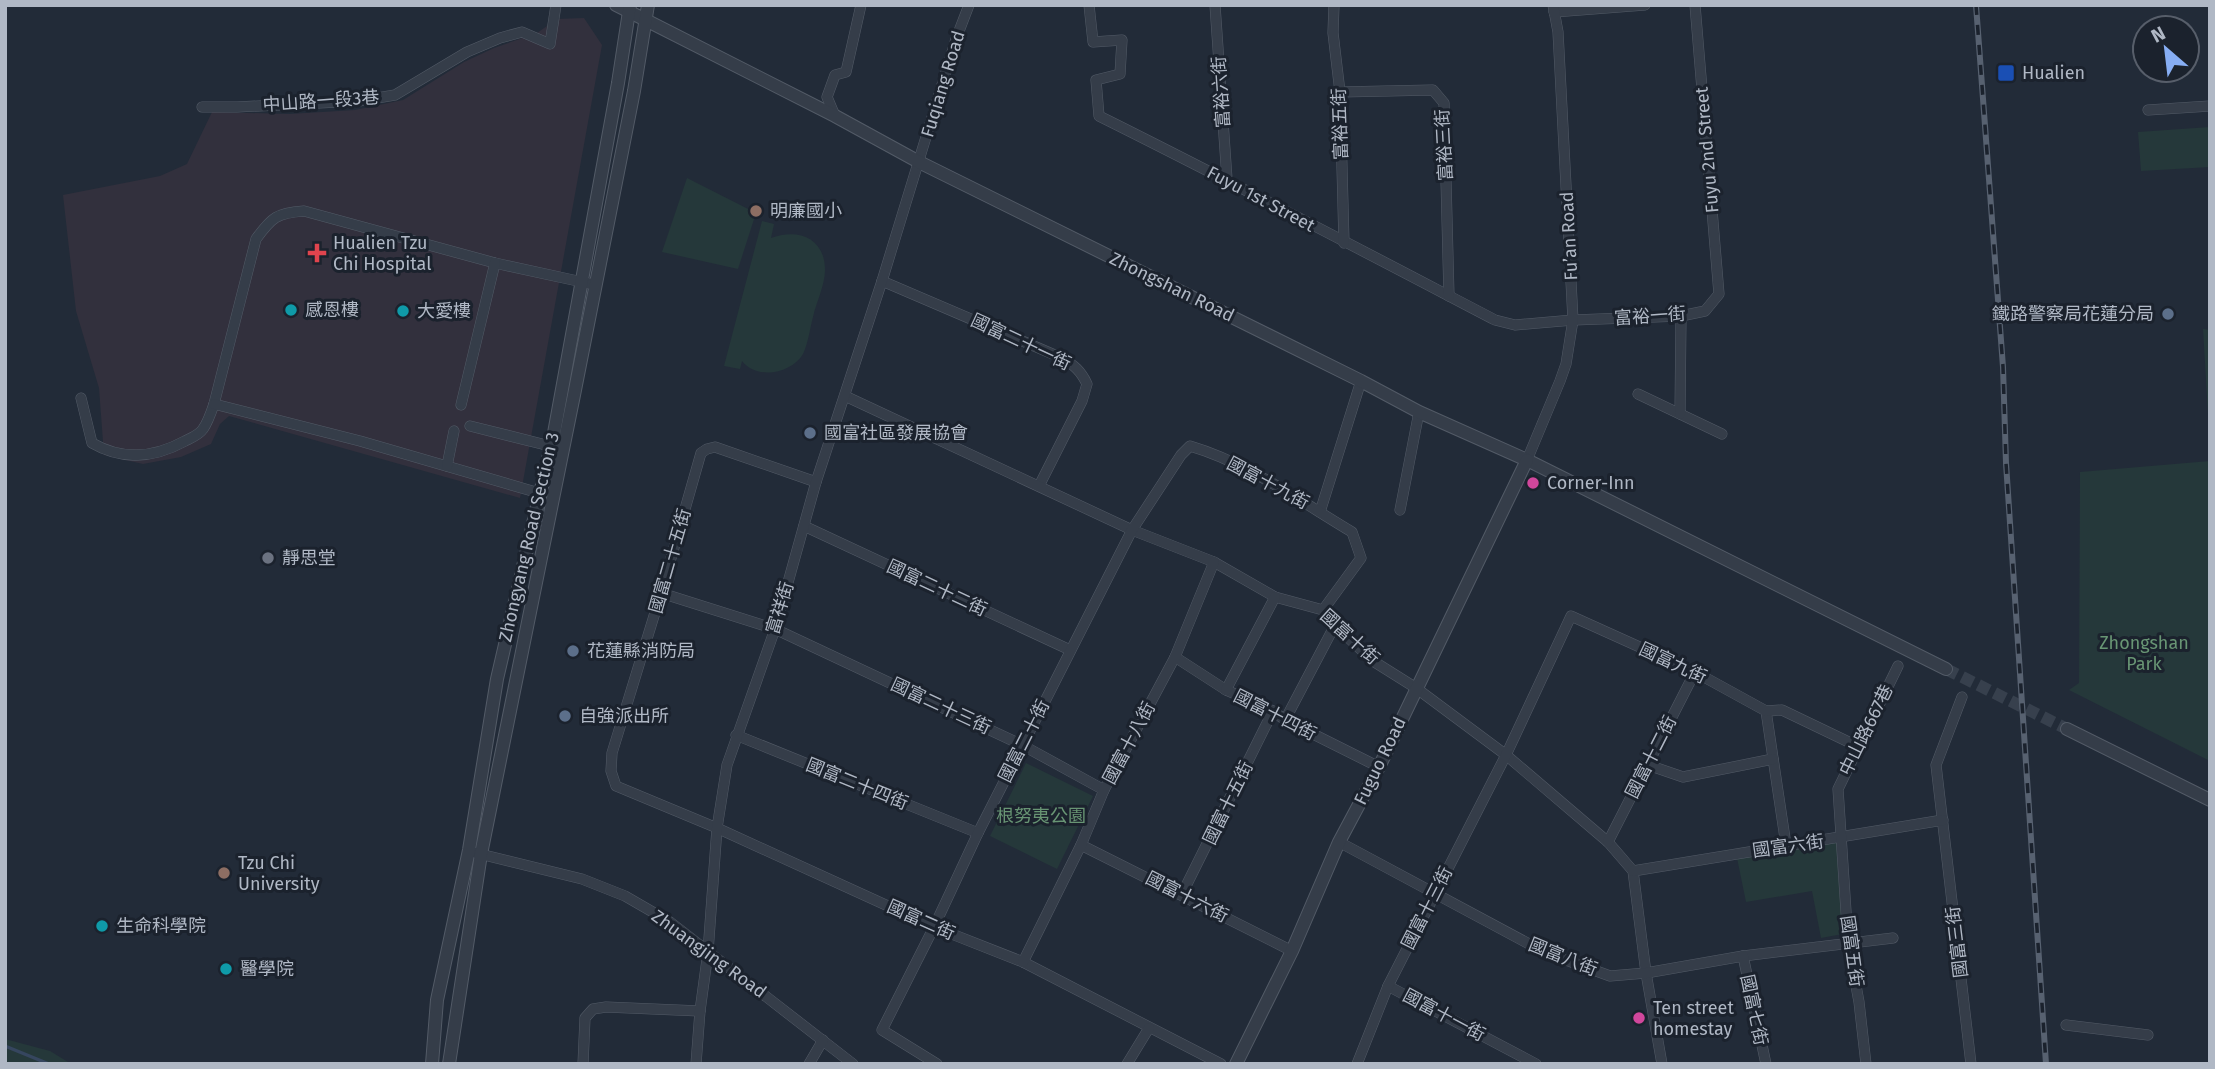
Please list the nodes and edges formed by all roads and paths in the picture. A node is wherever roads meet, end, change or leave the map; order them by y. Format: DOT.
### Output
graph roads {
  1 [pos="556,5"];
  2 [pos="615,5"];
  3 [pos="648,5"];
  4 [pos="861,5"];
  5 [pos="969,5"];
  6 [pos="1089,5"];
  7 [pos="1215,5"];
  8 [pos="1334,5"];
  9 [pos="1645,5"];
  10 [pos="1695,5"];
  11 [pos="629,8"];
  12 [pos="1553,8"];
  13 [pos="646,20"];
  14 [pos="1340,92"];
  15 [pos="2210,106"];
  16 [pos="202,107"];
  17 [pos="2148,110"];
  18 [pos="835,116"];
  19 [pos="919,162"];
  20 [pos="1227,179"];
  21 [pos="1344,243"];
  22 [pos="495,263"];
  23 [pos="882,281"];
  24 [pos="589,284"];
  25 [pos="1719,294"];
  26 [pos="1449,296"];
  27 [pos="1681,316"];
  28 [pos="1573,320"];
  29 [pos="1361,381"];
  30 [pos="1638,394"];
  31 [pos="845,396"];
  32 [pos="81,398"];
  33 [pos="214,404"];
  34 [pos="461,405"];
  35 [pos="1419,412"];
  36 [pos="1680,414"];
  37 [pos="470,426"];
  38 [pos="454,431"];
  39 [pos="1722,434"];
  40 [pos="557,447"];
  41 [pos="1527,460"];
  42 [pos="447,466"];
  43 [pos="816,482"];
  44 [pos="1039,486"];
  45 [pos="539,493"];
  46 [pos="1400,509"];
  47 [pos="1320,512"];
  48 [pos="804,526"];
  49 [pos="1132,530"];
  50 [pos="1214,562"];
  51 [pos="661,593"];
  52 [pos="1275,597"];
  53 [pos="1324,610"];
  54 [pos="1578,619"];
  55 [pos="1335,625"];
  56 [pos="775,629"];
  57 [pos="1070,650"];
  58 [pos="1175,657"];
  59 [pos="1898,666"];
  60 [pos="1946,669"];
  61 [pos="1695,672"];
  62 [pos="1416,688"];
  63 [pos="1226,690"];
  64 [pos="1962,697"];
  65 [pos="1273,711"];
  66 [pos="1766,711"];
  67 [pos="1285,720"];
  68 [pos="2067,729"];
  69 [pos="736,735"];
  70 [pos="1022,745"];
  71 [pos="1857,746"];
  72 [pos="1506,755"];
  73 [pos="1773,759"];
  74 [pos="1648,765"];
  75 [pos="1379,767"];
  76 [pos="616,786"];
  77 [pos="1104,790"];
  78 [pos="2210,800"];
  79 [pos="1943,820"];
  80 [pos="717,828"];
  81 [pos="978,833"];
  82 [pos="1841,838"];
  83 [pos="1339,842"];
  84 [pos="1608,842"];
  85 [pos="1081,845"];
  86 [pos="1786,845"];
  87 [pos="475,852"];
  88 [pos="1633,871"];
  89 [pos="1182,894"];
  90 [pos="1434,894"];
  91 [pos="934,927"];
  92 [pos="1892,938"];
  93 [pos="1848,942"];
  94 [pos="1292,950"];
  95 [pos="708,952"];
  96 [pos="1743,956"];
  97 [pos="1023,962"];
  98 [pos="1646,973"];
  99 [pos="1388,986"];
  100 [pos="700,1011"];
  101 [pos="2066,1025"];
  102 [pos="1149,1028"];
  103 [pos="2147,1035"];
  104 [pos="823,1040"];
  105 [pos="432,1064"];
  106 [pos="449,1064"];
  107 [pos="583,1064"];
  108 [pos="696,1064"];
  109 [pos="809,1064"];
  110 [pos="853,1064"];
  111 [pos="937,1064"];
  112 [pos="1127,1064"];
  113 [pos="1221,1064"];
  114 [pos="1236,1064"];
  115 [pos="1357,1064"];
  116 [pos="1536,1064"];
  117 [pos="1662,1064"];
  118 [pos="1766,1064"];
  119 [pos="1866,1064"];
  120 [pos="1971,1064"];
  1 -- 16 [label="street, 中山路一段3巷"];
  2 -- 11 [label="street, Zhongshan Road"];
  3 -- 13 [label="street, Zhongyang Road Section 3"];
  4 -- 18 [label="street"];
  5 -- 19 [label="street, Fuqiang Road"];
  6 -- 20 [label="street, Fuyu 1st Street"];
  7 -- 20 [label="street, 富裕六街"];
  8 -- 14 [label="street, 富裕五街"];
  9 -- 12 [label="street"];
  10 -- 25 [label="street, Fuyu 2nd Street"];
  11 -- 13 [label="street, Zhongshan Road"];
  11 -- 24 [label="street, Zhongyang Road Section 3"];
  12 -- 28 [label="street, Fu’an Road"];
  13 -- 18 [label="street, Zhongshan Road"];
  13 -- 24 [label="street, Zhongyang Road Section 3"];
  14 -- 21 [label="street, 富裕五街"];
  14 -- 26 [label="street, 富裕三街"];
  15 -- 17 [label="street"];
  18 -- 19 [label="street, Zhongshan Road"];
  19 -- 23 [label="street, 富祥街"];
  19 -- 29 [label="street, Zhongshan Road"];
  20 -- 21 [label="street, Fuyu 1st Street"];
  21 -- 26 [label="street, Fuyu 1st Street"];
  22 -- 24 [label="street"];
  22 -- 33 [label="street"];
  22 -- 34 [label="street"];
  23 -- 31 [label="street, 富祥街"];
  23 -- 44 [label="street, 國富二十一街"];
  24 -- 40 [label="street, Zhongyang Road Section 3"];
  25 -- 27 [label="street, 富裕一街"];
  26 -- 28 [label="street, Fuyu 1st Street"];
  27 -- 28 [label="street, 富裕一街"];
  27 -- 36 [label="street"];
  28 -- 41 [label="street, Fu’an Road"];
  29 -- 35 [label="street, Zhongshan Road"];
  29 -- 47 [label="street"];
  30 -- 36 [label="street"];
  31 -- 43 [label="street, 富祥街"];
  31 -- 44 [label="street, 國富十街"];
  32 -- 33 [label="street"];
  33 -- 42 [label="street"];
  35 -- 41 [label="street, Zhongshan Road"];
  35 -- 46 [label="street"];
  36 -- 39 [label="street"];
  37 -- 40 [label="street"];
  38 -- 42 [label="street"];
  40 -- 45 [label="street, Zhongyang Road Section 3"];
  40 -- 87 [label="street, Zhongyang Road Section 3"];
  41 -- 60 [label="street, Zhongshan Road"];
  41 -- 62 [label="street, Fuguo Road"];
  42 -- 45 [label="street"];
  43 -- 48 [label="street, 富祥街"];
  43 -- 51 [label="street, 國富二十五街"];
  44 -- 49 [label="street, 國富十街"];
  45 -- 87 [label="street, Zhongyang Road Section 3"];
  47 -- 49 [label="street, 國富十九街"];
  47 -- 53 [label="street, 國富十九街"];
  48 -- 56 [label="street, 富祥街"];
  48 -- 57 [label="street, 國富二十二街"];
  49 -- 50 [label="street, 國富十街"];
  49 -- 57 [label="street, 國富二十街"];
  50 -- 52 [label="street, 國富十街"];
  50 -- 58 [label="street, 國富十八街"];
  51 -- 56 [label="street, 國富二十三街"];
  51 -- 76 [label="street, 國富二十五街"];
  52 -- 53 [label="street, 國富十街"];
  52 -- 63 [label="street"];
  53 -- 55 [label="street, 國富十街"];
  54 -- 61 [label="street, 國富九街"];
  54 -- 72 [label="street, 國富十三街"];
  55 -- 62 [label="street, 國富十街"];
  55 -- 67 [label="street"];
  56 -- 69 [label="street, 富祥街"];
  56 -- 70 [label="street, 國富二十三街"];
  57 -- 70 [label="street, 國富二十街"];
  58 -- 63 [label="street, 國富十四街"];
  58 -- 77 [label="street, 國富十八街"];
  59 -- 71 [label="street, 中山路667巷"];
  61 -- 66 [label="street, 國富九街"];
  61 -- 74 [label="street, 國富十二街"];
  62 -- 72 [label="street, 國富十街"];
  62 -- 75 [label="street, Fuguo Road"];
  63 -- 65 [label="street, 國富十四街"];
  64 -- 79 [label="street, 國富三街"];
  65 -- 67 [label="street, 國富十四街"];
  65 -- 89 [label="street, 國富十五街"];
  66 -- 71 [label="street, 國富九街"];
  66 -- 73 [label="street"];
  67 -- 75 [label="street, 國富十四街"];
  68 -- 78 [label="street"];
  69 -- 80 [label="street, 富祥街"];
  69 -- 81 [label="street, 國富二十四街"];
  70 -- 77 [label="street, 國富二十三街"];
  70 -- 81 [label="street, 國富二十街"];
  71 -- 82 [label="street, 中山路667巷"];
  72 -- 84 [label="street, 國富十街"];
  72 -- 90 [label="street, 國富十三街"];
  73 -- 74 [label="street"];
  73 -- 86 [label="street"];
  74 -- 84 [label="street, 國富十二街"];
  75 -- 83 [label="street, Fuguo Road"];
  76 -- 80 [label="street, 國富二街"];
  77 -- 85 [label="street, 國富十八街"];
  79 -- 82 [label="street, 國富六街"];
  79 -- 120 [label="street, 國富三街"];
  80 -- 91 [label="street, 國富二街"];
  80 -- 95 [label="street, 富祥街"];
  81 -- 91 [label="street, 國富二十街"];
  82 -- 86 [label="street, 國富六街"];
  82 -- 93 [label="street, 國富五街"];
  83 -- 90 [label="street, 國富八街"];
  83 -- 94 [label="street, Fuguo Road"];
  84 -- 88 [label="street, 國富十街"];
  85 -- 89 [label="street, 國富十六街"];
  85 -- 97 [label="street, 國富十八街"];
  86 -- 88 [label="street, 國富六街"];
  87 -- 95 [label="street, Zhuangjing Road"];
  87 -- 105 [label="street, Zhongyang Road Section 3"];
  87 -- 106 [label="street, Zhongyang Road Section 3"];
  88 -- 98 [label="street"];
  89 -- 94 [label="street, 國富十六街"];
  90 -- 98 [label="street, 國富八街"];
  90 -- 99 [label="street, 國富十三街"];
  91 -- 97 [label="street, 國富二街"];
  91 -- 111 [label="street, 國富二十街"];
  92 -- 93 [label="street, 國富八街"];
  93 -- 96 [label="street, 國富八街"];
  93 -- 119 [label="street, 國富五街"];
  94 -- 114 [label="street, Fuguo Road"];
  95 -- 100 [label="street, 富祥街"];
  95 -- 104 [label="street, Zhuangjing Road"];
  96 -- 98 [label="street, 國富八街"];
  96 -- 118 [label="street, 國富七街"];
  97 -- 102 [label="street, 國富二街"];
  98 -- 117 [label="street"];
  99 -- 115 [label="street, 國富十三街"];
  99 -- 116 [label="street, 國富十一街"];
  100 -- 107 [label="street"];
  100 -- 108 [label="street, 富祥街"];
  101 -- 103 [label="street"];
  102 -- 112 [label="street"];
  102 -- 113 [label="street, 國富二街"];
  104 -- 109 [label="street"];
  104 -- 110 [label="street, Zhuangjing Road"];
}
